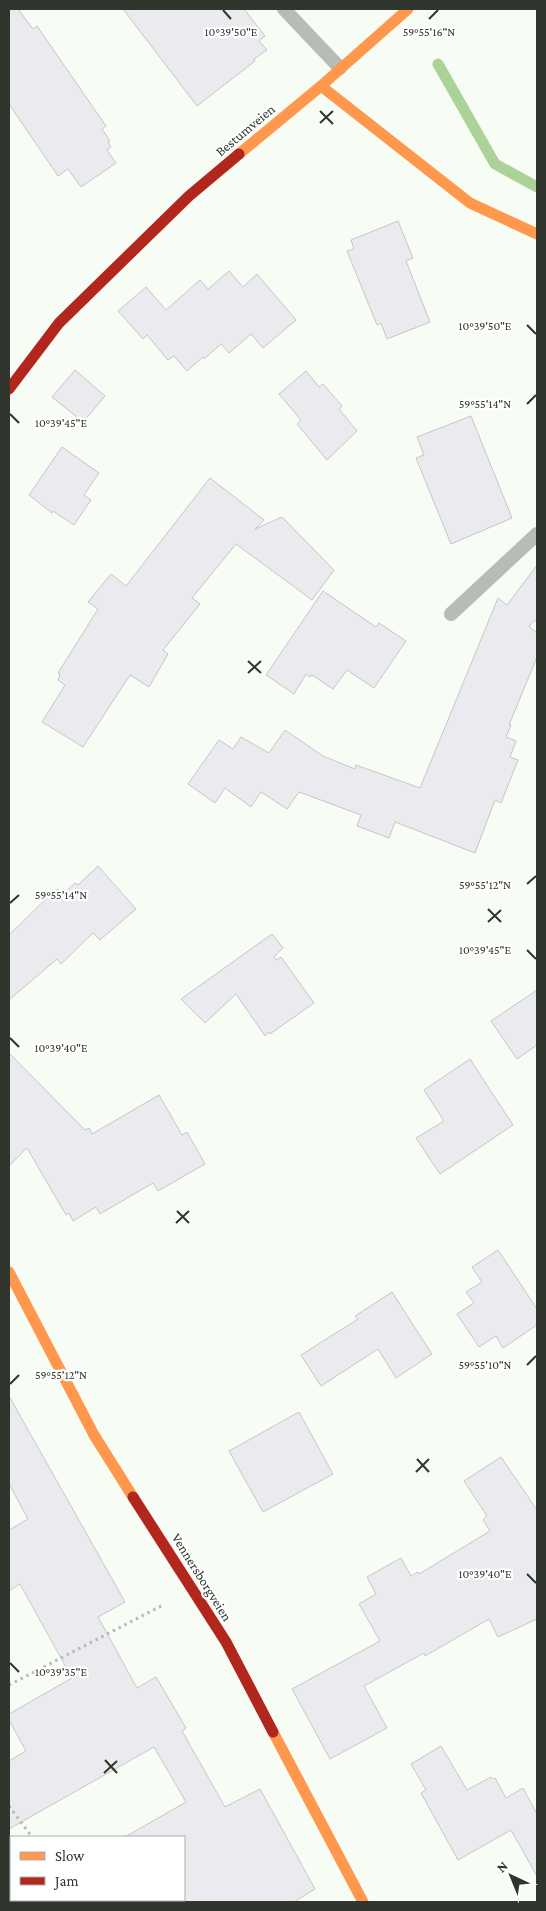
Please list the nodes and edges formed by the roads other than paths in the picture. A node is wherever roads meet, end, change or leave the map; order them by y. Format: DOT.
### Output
graph roads {
  1 [pos="284,9"];
  2 [pos="408,9"];
  3 [pos="340,68"];
  4 [pos="321,86"];
  5 [pos="537,234"];
  6 [pos="9,389"];
  7 [pos="537,534"];
  8 [pos="451,614"];
  9 [pos="9,1272"];
  10 [pos="363,1902"];
  1 -- 3 [label="lane"];
  2 -- 3 [label="street, Bestumveien"];
  3 -- 4 [label="street, Bestumveien"];
  4 -- 5 [label="street"];
  4 -- 6 [label="street, Bestumveien"];
  7 -- 8 [label="lane"];
  9 -- 10 [label="street, Vennersborgveien"];
}
